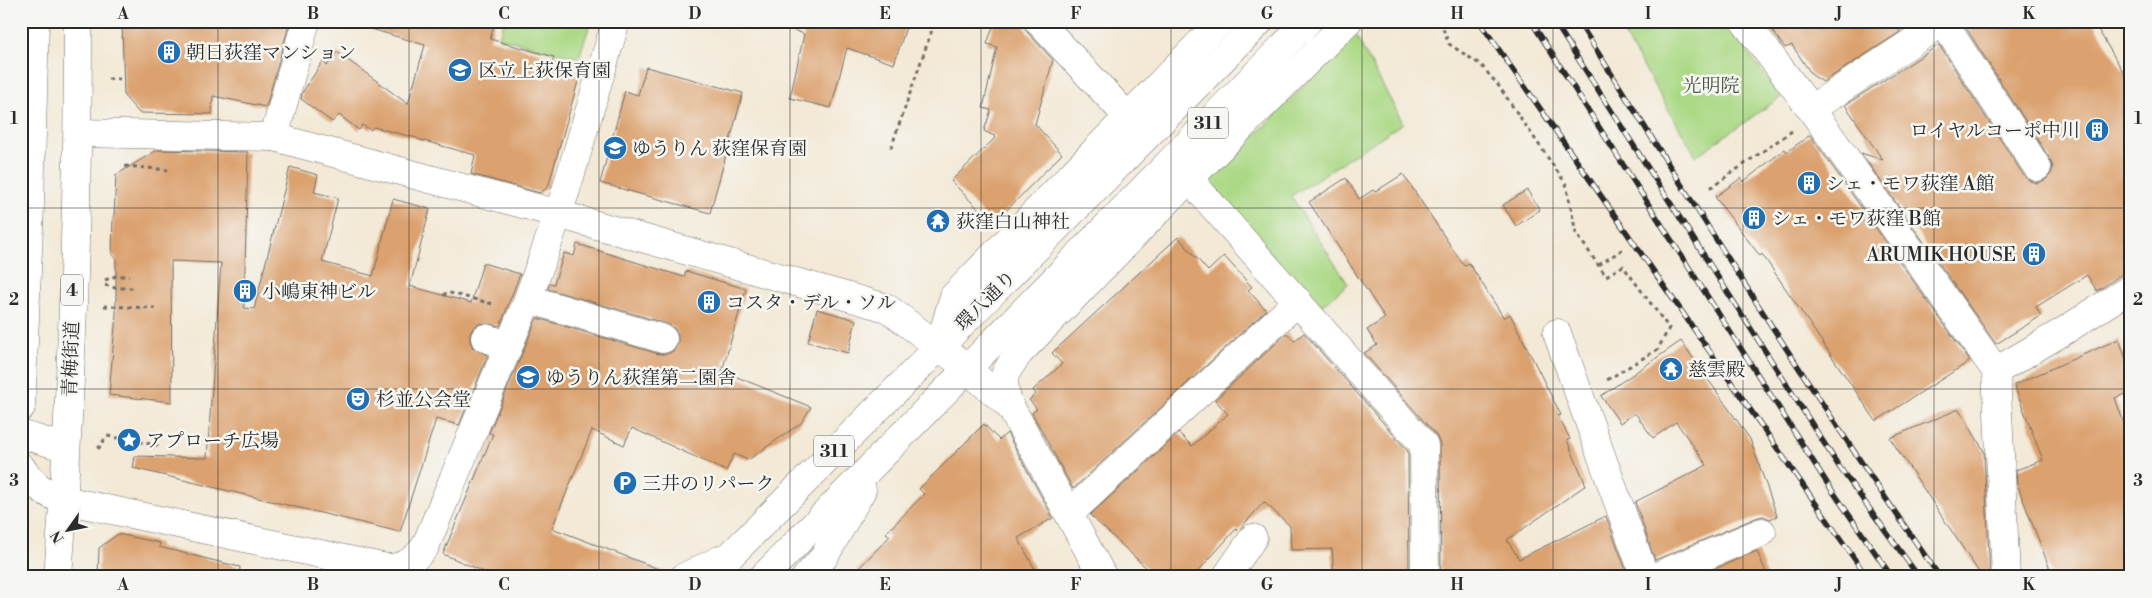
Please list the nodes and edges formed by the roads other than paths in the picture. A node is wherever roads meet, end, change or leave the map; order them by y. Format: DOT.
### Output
graph roads {
  1 [pos="78,21"];
  2 [pos="306,21"];
  3 [pos="616,21"];
  4 [pos="1038,21"];
  5 [pos="1221,21"];
  6 [pos="1260,21"];
  7 [pos="1308,21"];
  8 [pos="1348,21"];
  9 [pos="1744,21"];
  10 [pos="1944,22"];
  11 [pos="30,32"];
  12 [pos="1812,109"];
  13 [pos="1128,117"];
  14 [pos="78,133"];
  15 [pos="274,137"];
  16 [pos="2037,167"];
  17 [pos="1188,179"];
  18 [pos="26,205"];
  19 [pos="559,214"];
  20 [pos="2131,288"];
  21 [pos="528,299"];
  22 [pos="1298,302"];
  23 [pos="23,332"];
  24 [pos="1557,333"];
  25 [pos="663,339"];
  26 [pos="939,347"];
  27 [pos="966,369"];
  28 [pos="1996,371"];
  29 [pos="1010,406"];
  30 [pos="21,407"];
  31 [pos="21,434"];
  32 [pos="66,448"];
  33 [pos="880,458"];
  34 [pos="21,467"];
  35 [pos="64,500"];
  36 [pos="1070,513"];
  37 [pos="1762,532"];
  38 [pos="1253,538"];
  39 [pos="730,556"];
  40 [pos="401,573"];
  41 [pos="58,577"];
  42 [pos="361,577"];
  43 [pos="684,577"];
  44 [pos="709,577"];
  45 [pos="763,577"];
  46 [pos="806,577"];
  47 [pos="1103,577"];
  48 [pos="1226,577"];
  49 [pos="1426,577"];
  50 [pos="1645,577"];
  51 [pos="1655,577"];
  52 [pos="2006,577"];
  1 -- 14 [label="street, 青梅街道 / 4"];
  2 -- 15 [label="street"];
  3 -- 19 [label="street"];
  4 -- 13 [label="street"];
  5 -- 13 [label="street"];
  6 -- 26 [label="street, 環八通り / 311"];
  7 -- 27 [label="street, 環八通り / 311"];
  8 -- 17 [label="street"];
  9 -- 12 [label="street"];
  10 -- 12 [label="street"];
  10 -- 16 [label="street"];
  11 -- 18 [label="street"];
  12 -- 28 [label="street"];
  13 -- 26 [label="street"];
  14 -- 15 [label="street"];
  14 -- 32 [label="street, 青梅街道 / 4"];
  15 -- 19 [label="street"];
  17 -- 22 [label="street"];
  17 -- 29 [label="street"];
  18 -- 23 [label="street"];
  19 -- 21 [label="street"];
  19 -- 26 [label="street"];
  20 -- 28 [label="street"];
  21 -- 25 [label="street"];
  21 -- 40 [label="street"];
  22 -- 36 [label="street"];
  22 -- 49 [label="street"];
  23 -- 30 [label="street"];
  24 -- 50 [label="street"];
  26 -- 27 [label="street"];
  26 -- 39 [label="street, 環八通り / 311"];
  27 -- 29 [label="street"];
  27 -- 33 [label="street, 環八通り / 311"];
  28 -- 52 [label="street"];
  29 -- 36 [label="street"];
  31 -- 32 [label="street"];
  32 -- 35 [label="street, 青梅街道 / 4"];
  33 -- 45 [label="street, 環八通り / 311"];
  33 -- 46 [label="street, 311"];
  34 -- 35 [label="street"];
  35 -- 40 [label="street"];
  35 -- 41 [label="street, 青梅街道 / 4"];
  36 -- 47 [label="street"];
  37 -- 51 [label="street"];
  38 -- 48 [label="street"];
  39 -- 43 [label="street, 311"];
  39 -- 44 [label="street, 環八通り / 311"];
  40 -- 42 [label="street"];
}
